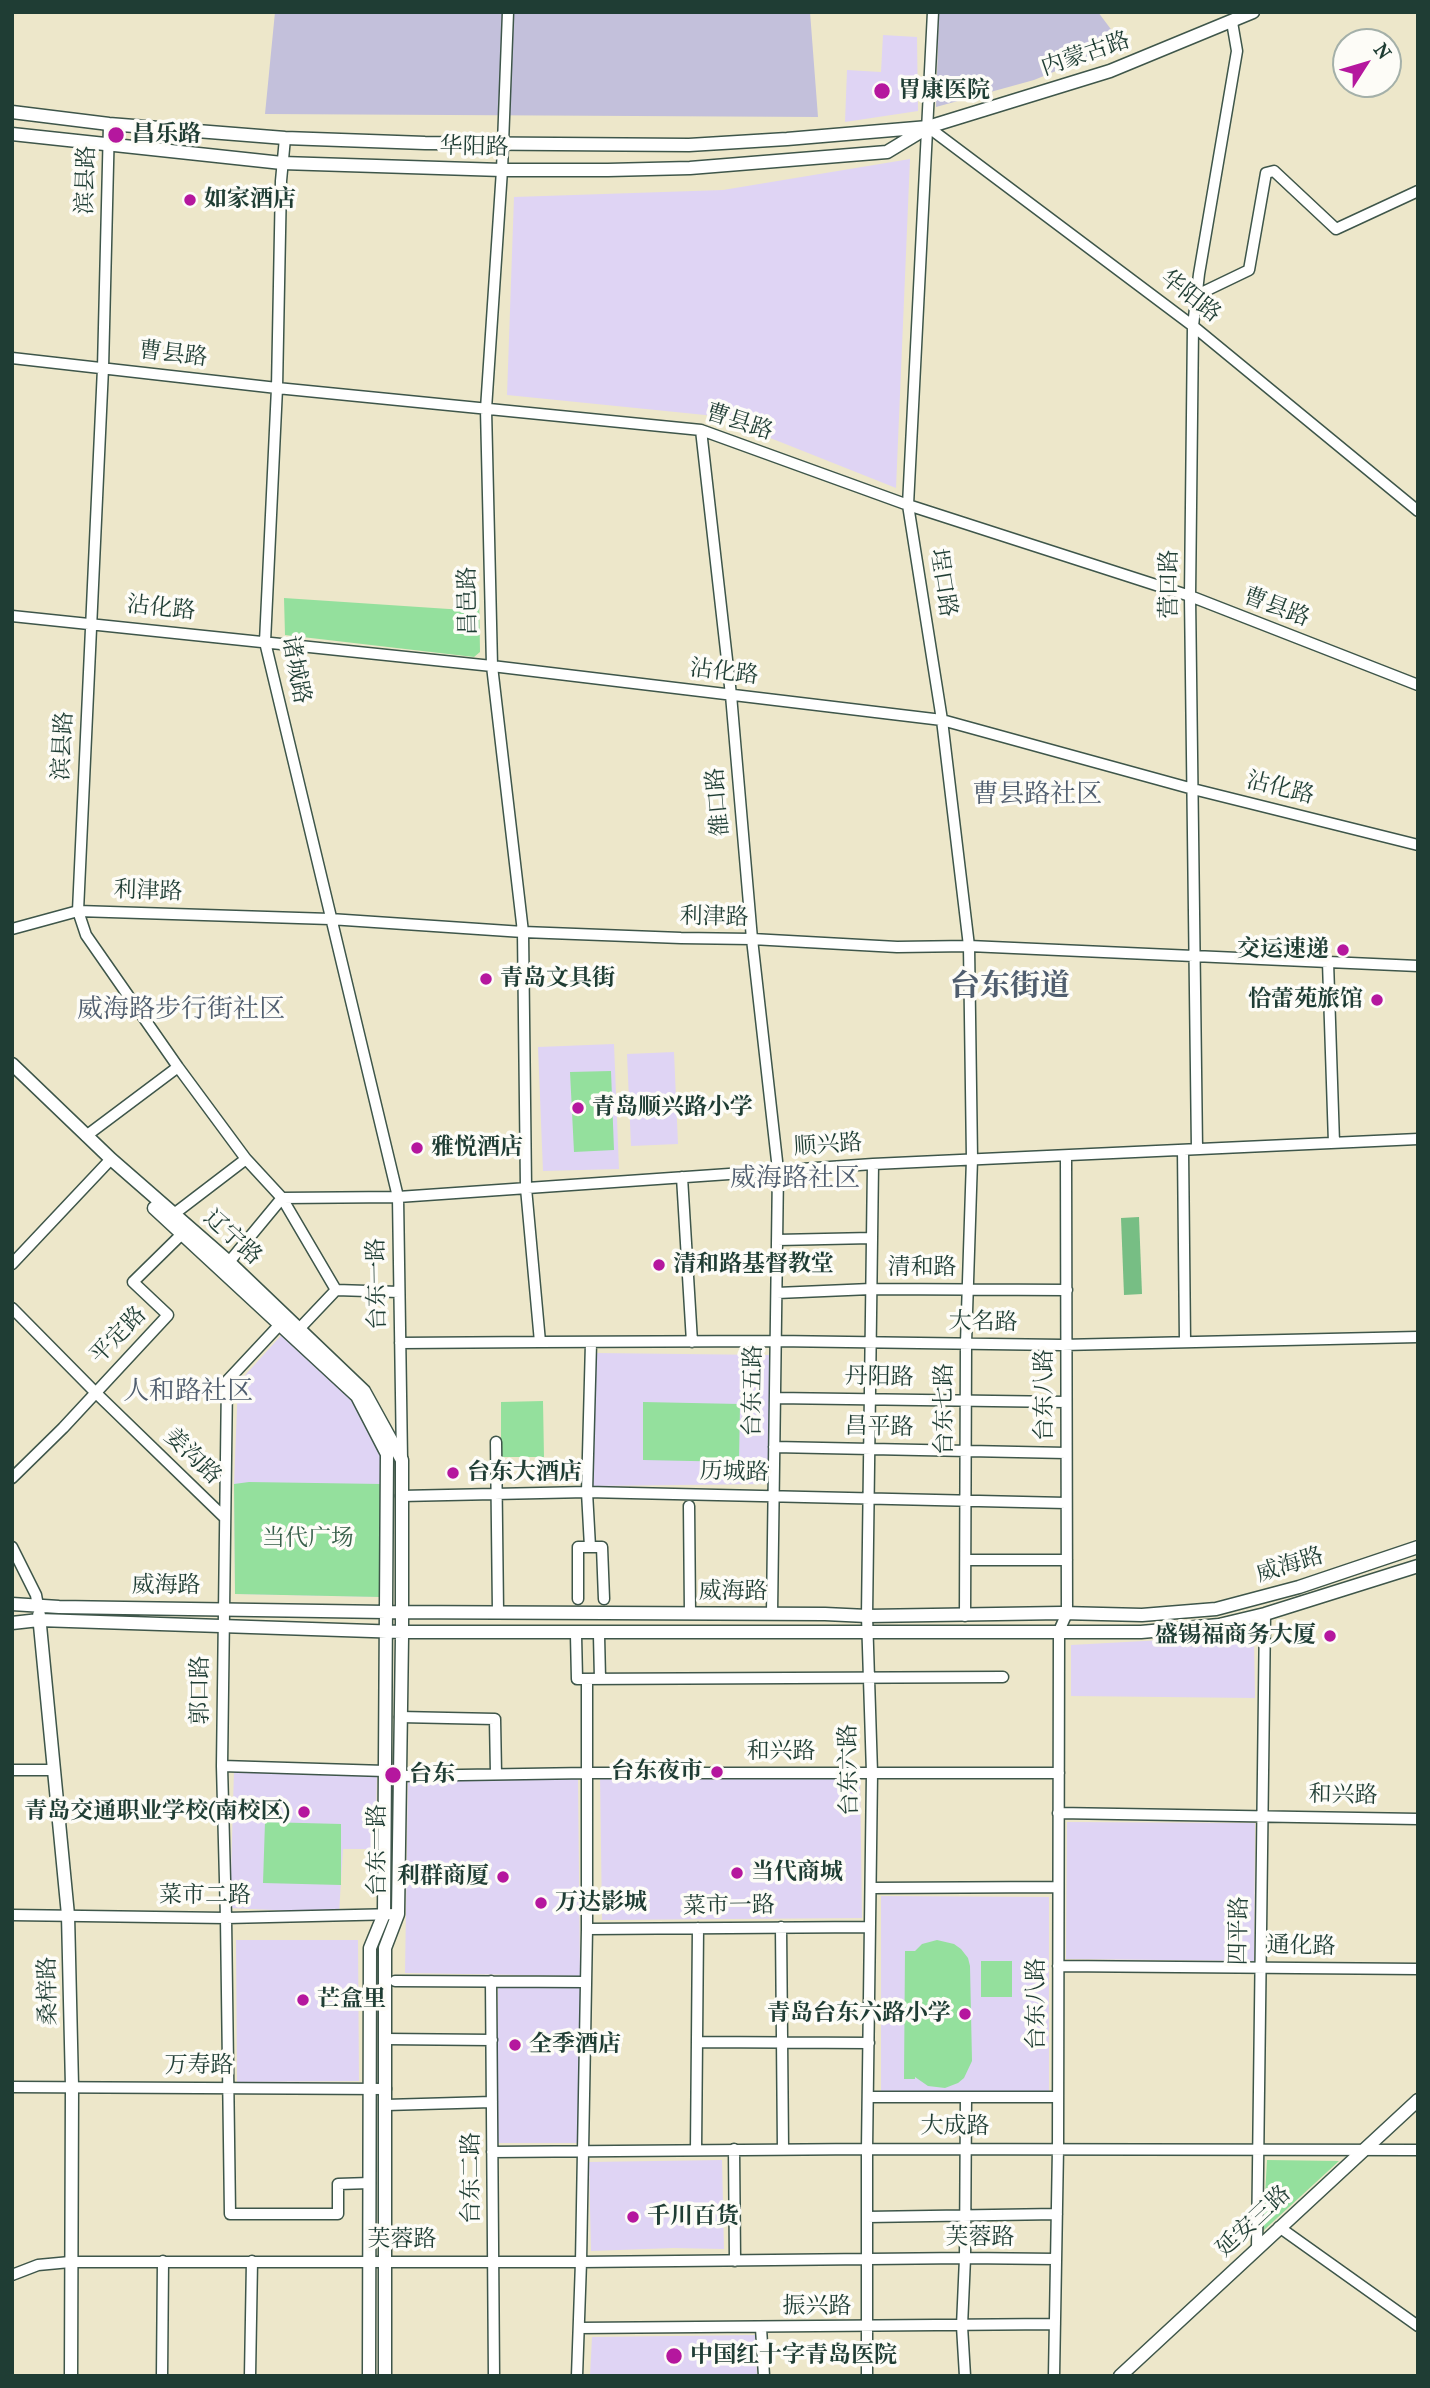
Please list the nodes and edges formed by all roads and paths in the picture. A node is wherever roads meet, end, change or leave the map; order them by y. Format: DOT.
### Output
graph roads {
  1 [pos="508,12"];
  2 [pos="933,12"];
  3 [pos="1253,12"];
  4 [pos="1232,22"];
  5 [pos="12,112"];
  6 [pos="109,124"];
  7 [pos="928,127"];
  8 [pos="12,134"];
  9 [pos="285,138"];
  10 [pos="502,144"];
  11 [pos="110,146"];
  12 [pos="282,163"];
  13 [pos="502,170"];
  14 [pos="1418,191"];
  15 [pos="1197,295"];
  16 [pos="1193,326"];
  17 [pos="12,358"];
  18 [pos="103,368"];
  19 [pos="277,388"];
  20 [pos="486,409"];
  21 [pos="701,430"];
  22 [pos="908,505"];
  23 [pos="1418,511"];
  24 [pos="1190,596"];
  25 [pos="12,616"];
  26 [pos="91,623"];
  27 [pos="265,642"];
  28 [pos="492,666"];
  29 [pos="1418,685"];
  30 [pos="731,695"];
  31 [pos="942,720"];
  32 [pos="1193,789"];
  33 [pos="1418,845"];
  34 [pos="78,911"];
  35 [pos="330,919"];
  36 [pos="12,929"];
  37 [pos="523,932"];
  38 [pos="752,939"];
  39 [pos="969,946"];
  40 [pos="1195,955"];
  41 [pos="1328,962"];
  42 [pos="1418,966"];
  43 [pos="12,1064"];
  44 [pos="178,1068"];
  45 [pos="12,1074"];
  46 [pos="86,1136"];
  47 [pos="1418,1139"];
  48 [pos="1334,1143"];
  49 [pos="1197,1149"];
  50 [pos="1183,1150"];
  51 [pos="1064,1156"];
  52 [pos="246,1159"];
  53 [pos="972,1159"];
  54 [pos="109,1162"];
  55 [pos="873,1164"];
  56 [pos="778,1170"];
  57 [pos="682,1177"];
  58 [pos="526,1188"];
  59 [pos="398,1197"];
  60 [pos="282,1198"];
  61 [pos="174,1214"];
  62 [pos="186,1230"];
  63 [pos="872,1238"];
  64 [pos="777,1240"];
  65 [pos="229,1262"];
  66 [pos="12,1264"];
  67 [pos="871,1289"];
  68 [pos="968,1289"];
  69 [pos="336,1290"];
  70 [pos="1065,1291"];
  71 [pos="399,1292"];
  72 [pos="777,1293"];
  73 [pos="12,1308"];
  74 [pos="284,1320"];
  75 [pos="299,1329"];
  76 [pos="1418,1337"];
  77 [pos="776,1341"];
  78 [pos="540,1342"];
  79 [pos="692,1342"];
  80 [pos="1185,1342"];
  81 [pos="400,1343"];
  82 [pos="590,1343"];
  83 [pos="871,1343"];
  84 [pos="966,1343"];
  85 [pos="1064,1345"];
  86 [pos="95,1392"];
  87 [pos="775,1398"];
  88 [pos="870,1399"];
  89 [pos="966,1401"];
  90 [pos="1064,1402"];
  91 [pos="496,1443"];
  92 [pos="774,1447"];
  93 [pos="869,1449"];
  94 [pos="966,1451"];
  95 [pos="1064,1453"];
  96 [pos="387,1454"];
  97 [pos="402,1460"];
  98 [pos="12,1478"];
  99 [pos="587,1492"];
  100 [pos="498,1495"];
  101 [pos="774,1495"];
  102 [pos="401,1496"];
  103 [pos="868,1498"];
  104 [pos="966,1501"];
  105 [pos="1064,1503"];
  106 [pos="689,1506"];
  107 [pos="224,1517"];
  108 [pos="12,1547"];
  109 [pos="590,1547"];
  110 [pos="1418,1547"];
  111 [pos="966,1560"];
  112 [pos="1064,1560"];
  113 [pos="1418,1566"];
  114 [pos="578,1599"];
  115 [pos="604,1599"];
  116 [pos="12,1604"];
  117 [pos="38,1606"];
  118 [pos="223,1608"];
  119 [pos="386,1612"];
  120 [pos="401,1612"];
  121 [pos="498,1612"];
  122 [pos="690,1613"];
  123 [pos="1065,1613"];
  124 [pos="772,1614"];
  125 [pos="1265,1614"];
  126 [pos="867,1616"];
  127 [pos="965,1616"];
  128 [pos="39,1620"];
  129 [pos="12,1623"];
  130 [pos="222,1626"];
  131 [pos="386,1630"];
  132 [pos="867,1630"];
  133 [pos="1059,1631"];
  134 [pos="402,1632"];
  135 [pos="576,1635"];
  136 [pos="599,1635"];
  137 [pos="1003,1676"];
  138 [pos="869,1677"];
  139 [pos="587,1679"];
  140 [pos="600,1679"];
  141 [pos="400,1717"];
  142 [pos="222,1766"];
  143 [pos="12,1770"];
  144 [pos="54,1770"];
  145 [pos="385,1771"];
  146 [pos="587,1773"];
  147 [pos="872,1773"];
  148 [pos="1059,1773"];
  149 [pos="496,1774"];
  150 [pos="399,1776"];
  151 [pos="1058,1813"];
  152 [pos="1263,1816"];
  153 [pos="1418,1819"];
  154 [pos="1058,1887"];
  155 [pos="871,1888"];
  156 [pos="384,1914"];
  157 [pos="398,1914"];
  158 [pos="12,1915"];
  159 [pos="68,1915"];
  160 [pos="226,1918"];
  161 [pos="780,1927"];
  162 [pos="870,1927"];
  163 [pos="698,1928"];
  164 [pos="587,1929"];
  165 [pos="1058,1966"];
  166 [pos="1261,1968"];
  167 [pos="1418,1969"];
  168 [pos="395,1981"];
  169 [pos="491,1981"];
  170 [pos="586,1982"];
  171 [pos="385,2039"];
  172 [pos="492,2040"];
  173 [pos="697,2042"];
  174 [pos="782,2043"];
  175 [pos="869,2043"];
  176 [pos="72,2086"];
  177 [pos="12,2087"];
  178 [pos="229,2087"];
  179 [pos="386,2089"];
  180 [pos="371,2090"];
  181 [pos="868,2097"];
  182 [pos="966,2097"];
  183 [pos="1058,2097"];
  184 [pos="1418,2100"];
  185 [pos="492,2102"];
  186 [pos="386,2105"];
  187 [pos="965,2148"];
  188 [pos="1058,2148"];
  189 [pos="783,2149"];
  190 [pos="867,2149"];
  191 [pos="1364,2149"];
  192 [pos="696,2150"];
  193 [pos="734,2150"];
  194 [pos="1258,2150"];
  195 [pos="1418,2150"];
  196 [pos="583,2151"];
  197 [pos="492,2152"];
  198 [pos="370,2183"];
  199 [pos="1057,2214"];
  200 [pos="965,2216"];
  201 [pos="867,2217"];
  202 [pos="1279,2227"];
  203 [pos="1257,2248"];
  204 [pos="965,2258"];
  205 [pos="867,2259"];
  206 [pos="1056,2259"];
  207 [pos="385,2260"];
  208 [pos="735,2260"];
  209 [pos="252,2261"];
  210 [pos="370,2261"];
  211 [pos="498,2261"];
  212 [pos="70,2262"];
  213 [pos="163,2262"];
  214 [pos="582,2262"];
  215 [pos="12,2275"];
  216 [pos="1055,2324"];
  217 [pos="962,2326"];
  218 [pos="1418,2326"];
  219 [pos="867,2327"];
  220 [pos="761,2328"];
  221 [pos="579,2329"];
  222 [pos="71,2376"];
  223 [pos="162,2376"];
  224 [pos="250,2376"];
  225 [pos="369,2376"];
  226 [pos="385,2376"];
  227 [pos="494,2376"];
  228 [pos="577,2376"];
  229 [pos="764,2376"];
  230 [pos="867,2376"];
  231 [pos="965,2376"];
  232 [pos="1054,2376"];
  233 [pos="1120,2376"];
  1 -- 10 [label="street, 昌邑路"];
  2 -- 7 [label="street, 埕口路"];
  3 -- 4 [label="main road, 内蒙古路"];
  4 -- 7 [label="main road, 内蒙古路"];
  4 -- 15 [label="street, 营口路"];
  5 -- 6 [label="main road, 华阳路"];
  6 -- 9 [label="main road, 华阳路"];
  6 -- 11 [label="street, 滨县路"];
  7 -- 10 [label="main road, 华阳路"];
  7 -- 13 [label="main road, 华阳路"];
  7 -- 16 [label="street, 华阳路"];
  7 -- 22 [label="street, 埕口路"];
  8 -- 11 [label="main road, 华阳路"];
  9 -- 10 [label="main road, 华阳路"];
  9 -- 12 [label="street, 诸城路"];
  10 -- 13 [label="street, 昌邑路"];
  11 -- 12 [label="main road, 华阳路"];
  11 -- 18 [label="street, 滨县路"];
  12 -- 13 [label="main road, 华阳路"];
  12 -- 19 [label="street, 诸城路"];
  13 -- 20 [label="street, 昌邑路"];
  14 -- 15 [label="street"];
  15 -- 16 [label="street, 营口路"];
  16 -- 23 [label="street, 华阳路"];
  16 -- 24 [label="street, 营口路"];
  17 -- 18 [label="street, 曹县路"];
  18 -- 19 [label="street, 曹县路"];
  18 -- 26 [label="street, 滨县路"];
  19 -- 20 [label="street, 曹县路"];
  19 -- 27 [label="street, 诸城路"];
  20 -- 21 [label="street, 曹县路"];
  20 -- 28 [label="street, 昌邑路"];
  21 -- 22 [label="street, 曹县路"];
  21 -- 30 [label="street, 雒口路"];
  22 -- 24 [label="street, 曹县路"];
  22 -- 31 [label="street, 埕口路"];
  24 -- 29 [label="street, 曹县路"];
  24 -- 32 [label="street, 营口路"];
  25 -- 26 [label="street, 沾化路"];
  26 -- 27 [label="street, 沾化路"];
  26 -- 34 [label="street, 滨县路"];
  27 -- 28 [label="street, 沾化路"];
  27 -- 35 [label="street, 诸城路"];
  28 -- 30 [label="street, 沾化路"];
  28 -- 37 [label="street, 昌邑路"];
  30 -- 31 [label="street, 沾化路"];
  30 -- 38 [label="street, 雒口路"];
  31 -- 32 [label="street, 沾化路"];
  31 -- 39 [label="street, 埕口路"];
  32 -- 33 [label="street, 沾化路"];
  32 -- 40 [label="street, 营口路"];
  34 -- 35 [label="street, 利津路"];
  34 -- 36 [label="street, 利津路"];
  34 -- 44 [label="street, 滨县路"];
  35 -- 37 [label="street, 利津路"];
  35 -- 59 [label="street, 诸城路"];
  37 -- 38 [label="street, 利津路"];
  37 -- 58 [label="street, 昌邑路"];
  38 -- 39 [label="street, 利津路"];
  38 -- 56 [label="street, 雒口路"];
  39 -- 40 [label="street, 利津路"];
  39 -- 53 [label="street, 埕口路"];
  40 -- 41 [label="street, 利津路"];
  40 -- 49 [label="street, 营口路"];
  41 -- 42 [label="street, 利津路"];
  41 -- 48 [label="street"];
  43 -- 46 [label="main road, 辽宁路"];
  44 -- 46 [label="street"];
  44 -- 52 [label="street, 滨县路"];
  45 -- 54 [label="main road, 辽宁路"];
  46 -- 54 [label="main road, 辽宁路"];
  47 -- 48 [label="street, 顺兴路"];
  48 -- 49 [label="street, 顺兴路"];
  49 -- 50 [label="street, 顺兴路"];
  50 -- 51 [label="street, 顺兴路"];
  50 -- 80 [label="street"];
  51 -- 53 [label="street, 顺兴路"];
  51 -- 70 [label="street, 台东八路"];
  52 -- 60 [label="street, 滨县路"];
  52 -- 61 [label="street"];
  53 -- 55 [label="street, 顺兴路"];
  53 -- 68 [label="street, 台东七路"];
  54 -- 61 [label="main road, 辽宁路"];
  54 -- 62 [label="main road, 辽宁路"];
  54 -- 66 [label="street"];
  55 -- 56 [label="street, 顺兴路"];
  55 -- 63 [label="street, 台东六路"];
  56 -- 57 [label="street, 顺兴路"];
  56 -- 64 [label="street, 台东五路"];
  57 -- 58 [label="street, 顺兴路"];
  57 -- 79 [label="street"];
  58 -- 59 [label="street, 顺兴路"];
  58 -- 78 [label="street, 昌邑路"];
  59 -- 60 [label="street, 顺兴路"];
  59 -- 71 [label="street, 台东一路"];
  60 -- 65 [label="street"];
  60 -- 69 [label="street, 滨县路"];
  61 -- 62 [label="main road, 辽宁路"];
  62 -- 65 [label="main road, 辽宁路"];
  62 -- 74 [label="main road, 辽宁路"];
  62 -- 86 [label="street, 平定路"];
  63 -- 64 [label="street"];
  63 -- 67 [label="street, 台东六路"];
  64 -- 72 [label="street, 台东五路"];
  65 -- 74 [label="main road, 辽宁路"];
  67 -- 68 [label="street, 清和路"];
  67 -- 72 [label="street, 清和路"];
  67 -- 83 [label="street, 台东六路"];
  68 -- 70 [label="street, 清和路"];
  68 -- 84 [label="street, 台东七路"];
  69 -- 71 [label="street"];
  69 -- 75 [label="street"];
  70 -- 85 [label="street, 台东八路"];
  71 -- 81 [label="street, 台东一路"];
  72 -- 77 [label="street, 台东五路"];
  73 -- 86 [label="street, 姜沟路"];
  74 -- 75 [label="main road, 辽宁路"];
  74 -- 96 [label="main road, 辽宁路"];
  74 -- 107 [label="street, 郭口路"];
  75 -- 97 [label="main road, 辽宁路"];
  76 -- 80 [label="street, 大名路"];
  77 -- 79 [label="street, 大名路"];
  77 -- 83 [label="street, 大名路"];
  77 -- 87 [label="street, 台东五路"];
  78 -- 81 [label="street"];
  78 -- 82 [label="street, 大名路"];
  79 -- 82 [label="street, 大名路"];
  80 -- 85 [label="street, 大名路"];
  81 -- 97 [label="street, 台东一路"];
  82 -- 99 [label="street"];
  83 -- 84 [label="street, 大名路"];
  83 -- 88 [label="street, 台东六路"];
  84 -- 85 [label="street, 大名路"];
  84 -- 89 [label="street, 台东七路"];
  85 -- 90 [label="street, 台东八路"];
  86 -- 98 [label="street, 平定路"];
  86 -- 107 [label="street, 姜沟路"];
  87 -- 88 [label="street, 丹阳路"];
  87 -- 92 [label="street, 台东五路"];
  88 -- 89 [label="street, 丹阳路"];
  88 -- 93 [label="street, 台东六路"];
  89 -- 90 [label="street, 丹阳路"];
  89 -- 94 [label="street, 台东七路"];
  90 -- 95 [label="street, 台东八路"];
  91 -- 100 [label="street"];
  92 -- 93 [label="street, 昌平路"];
  92 -- 101 [label="street, 台东五路"];
  93 -- 94 [label="street, 昌平路"];
  93 -- 103 [label="street, 台东六路"];
  94 -- 95 [label="street, 昌平路"];
  94 -- 104 [label="street, 台东七路"];
  95 -- 105 [label="street, 台东八路"];
  96 -- 119 [label="main road, 台东一路"];
  97 -- 102 [label="main road, 台东一路"];
  99 -- 100 [label="street, 历城路"];
  99 -- 101 [label="street, 历城路"];
  99 -- 109 [label="street"];
  100 -- 102 [label="street, 历城路"];
  100 -- 121 [label="street"];
  101 -- 103 [label="street, 历城路"];
  101 -- 124 [label="street, 台东五路"];
  102 -- 120 [label="main road, 台东一路"];
  103 -- 104 [label="street, 历城路"];
  103 -- 126 [label="street, 台东六路"];
  104 -- 105 [label="street, 历城路"];
  104 -- 111 [label="street, 台东七路"];
  105 -- 112 [label="street, 台东八路"];
  106 -- 122 [label="street"];
  107 -- 118 [label="street, 郭口路"];
  108 -- 117 [label="street"];
  109 -- 114 [label="street"];
  109 -- 115 [label="street"];
  110 -- 123 [label="main road, 威海路"];
  111 -- 112 [label="street"];
  111 -- 127 [label="street, 台东七路"];
  112 -- 123 [label="street, 台东八路"];
  113 -- 125 [label="main road, 威海路"];
  116 -- 117 [label="main road, 威海路"];
  117 -- 118 [label="main road, 威海路"];
  117 -- 128 [label="main road, 桑梓路"];
  118 -- 119 [label="main road, 威海路"];
  118 -- 130 [label="street, 郭口路"];
  119 -- 120 [label="main road, 威海路"];
  119 -- 131 [label="main road, 台东一路"];
  120 -- 121 [label="main road, 威海路"];
  120 -- 134 [label="main road, 台东一路"];
  121 -- 122 [label="main road, 威海路"];
  122 -- 124 [label="main road, 威海路"];
  123 -- 127 [label="main road, 威海路"];
  123 -- 133 [label="street, 台东八路"];
  124 -- 126 [label="main road, 威海路"];
  125 -- 133 [label="main road, 威海路"];
  125 -- 152 [label="street, 四平路"];
  126 -- 127 [label="main road, 威海路"];
  126 -- 132 [label="street, 台东六路"];
  128 -- 129 [label="main road, 威海路"];
  128 -- 130 [label="main road, 威海路"];
  128 -- 144 [label="main road, 桑梓路"];
  130 -- 131 [label="main road, 威海路"];
  130 -- 142 [label="street, 郭口路"];
  131 -- 134 [label="main road, 威海路"];
  131 -- 145 [label="main road, 台东一路"];
  132 -- 133 [label="main road, 威海路"];
  132 -- 134 [label="main road, 威海路"];
  132 -- 138 [label="street, 台东六路"];
  133 -- 148 [label="street, 台东八路"];
  134 -- 141 [label="main road, 台东一路"];
  135 -- 139 [label="street"];
  136 -- 140 [label="street"];
  137 -- 138 [label="street"];
  138 -- 140 [label="street"];
  138 -- 147 [label="street, 台东六路"];
  139 -- 140 [label="street"];
  139 -- 146 [label="street"];
  141 -- 149 [label="street"];
  141 -- 150 [label="main road, 台东一路"];
  142 -- 145 [label="street"];
  142 -- 160 [label="street, 郭口路"];
  143 -- 144 [label="street"];
  144 -- 159 [label="main road, 桑梓路"];
  145 -- 156 [label="main road, 台东一路"];
  146 -- 147 [label="street, 和兴路"];
  146 -- 149 [label="street, 和兴路"];
  146 -- 164 [label="street"];
  147 -- 148 [label="street, 和兴路"];
  147 -- 155 [label="street, 台东六路"];
  148 -- 151 [label="street, 台东八路"];
  149 -- 150 [label="street, 和兴路"];
  150 -- 157 [label="main road, 台东一路"];
  151 -- 152 [label="street, 和兴路"];
  151 -- 154 [label="street, 台东八路"];
  152 -- 153 [label="street, 和兴路"];
  152 -- 166 [label="street, 四平路"];
  154 -- 155 [label="street"];
  154 -- 165 [label="street, 台东八路"];
  155 -- 162 [label="street, 台东六路"];
  156 -- 157 [label="street, 菜市二路"];
  156 -- 160 [label="street, 菜市二路"];
  156 -- 180 [label="main road, 台东一路"];
  157 -- 171 [label="main road, 台东一路"];
  158 -- 159 [label="street, 菜市二路"];
  159 -- 160 [label="street, 菜市二路"];
  159 -- 176 [label="main road, 桑梓路"];
  160 -- 178 [label="street, 郭口路"];
  161 -- 162 [label="street, 菜市一路"];
  161 -- 163 [label="street, 菜市一路"];
  161 -- 174 [label="street"];
  162 -- 175 [label="street, 台东六路"];
  163 -- 164 [label="street, 菜市一路"];
  163 -- 173 [label="street"];
  164 -- 170 [label="street"];
  165 -- 166 [label="street, 通化路"];
  165 -- 183 [label="street, 台东八路"];
  166 -- 167 [label="street, 通化路"];
  166 -- 194 [label="street, 四平路"];
  168 -- 169 [label="street"];
  169 -- 170 [label="street"];
  169 -- 172 [label="street, 台东二路"];
  170 -- 196 [label="street"];
  171 -- 172 [label="street"];
  171 -- 179 [label="main road, 台东一路"];
  172 -- 185 [label="street, 台东二路"];
  173 -- 174 [label="street"];
  173 -- 192 [label="street"];
  174 -- 175 [label="street"];
  174 -- 189 [label="street"];
  175 -- 181 [label="street, 台东六路"];
  176 -- 177 [label="street, 万寿路"];
  176 -- 178 [label="street, 万寿路"];
  176 -- 212 [label="main road, 桑梓路"];
  178 -- 180 [label="street, 万寿路"];
  178 -- 198 [label="street, 郭口路"];
  179 -- 180 [label="street, 万寿路"];
  179 -- 186 [label="main road, 台东一路"];
  180 -- 198 [label="main road, 台东一路"];
  181 -- 182 [label="street"];
  181 -- 190 [label="street, 台东六路"];
  182 -- 183 [label="street"];
  182 -- 187 [label="street"];
  183 -- 188 [label="street, 台东八路"];
  184 -- 191 [label="main road, 延安三路"];
  185 -- 186 [label="street"];
  185 -- 197 [label="street, 台东二路"];
  186 -- 207 [label="main road, 台东一路"];
  187 -- 188 [label="street, 大成路"];
  187 -- 190 [label="street, 大成路"];
  187 -- 200 [label="street"];
  188 -- 194 [label="street, 大成路"];
  188 -- 199 [label="street, 台东八路"];
  189 -- 190 [label="street, 大成路"];
  189 -- 193 [label="street, 大成路"];
  190 -- 201 [label="street, 台东六路"];
  191 -- 194 [label="street, 大成路"];
  191 -- 195 [label="street, 大成路"];
  191 -- 202 [label="main road, 延安三路"];
  192 -- 193 [label="street, 大成路"];
  192 -- 196 [label="street, 大成路"];
  193 -- 208 [label="street"];
  194 -- 203 [label="street, 四平路"];
  196 -- 197 [label="street, 大成路"];
  196 -- 214 [label="street"];
  197 -- 211 [label="street, 台东二路"];
  198 -- 210 [label="main road, 台东一路"];
  199 -- 200 [label="street"];
  199 -- 206 [label="street, 台东八路"];
  200 -- 201 [label="street"];
  200 -- 204 [label="street"];
  201 -- 205 [label="street, 台东六路"];
  202 -- 203 [label="main road, 延安三路"];
  202 -- 218 [label="street"];
  203 -- 233 [label="main road, 延安三路"];
  204 -- 205 [label="street, 芙蓉路"];
  204 -- 206 [label="street, 芙蓉路"];
  204 -- 217 [label="street"];
  205 -- 208 [label="street, 芙蓉路"];
  205 -- 219 [label="street, 台东六路"];
  206 -- 216 [label="street, 台东八路"];
  207 -- 210 [label="street, 芙蓉路"];
  207 -- 211 [label="street, 芙蓉路"];
  207 -- 226 [label="main road, 台东一路"];
  208 -- 214 [label="street, 芙蓉路"];
  209 -- 210 [label="street, 芙蓉路"];
  209 -- 213 [label="street, 芙蓉路"];
  209 -- 224 [label="street"];
  210 -- 225 [label="main road, 台东一路"];
  211 -- 214 [label="street, 芙蓉路"];
  211 -- 227 [label="street, 台东二路"];
  212 -- 213 [label="street, 芙蓉路"];
  212 -- 215 [label="street, 芙蓉路"];
  212 -- 222 [label="main road, 桑梓路"];
  213 -- 223 [label="street"];
  214 -- 221 [label="street"];
  216 -- 217 [label="street, 振兴路"];
  216 -- 232 [label="street, 台东八路"];
  217 -- 219 [label="street, 振兴路"];
  217 -- 231 [label="street"];
  219 -- 220 [label="street, 振兴路"];
  219 -- 230 [label="street, 台东六路"];
  220 -- 221 [label="street, 振兴路"];
  220 -- 229 [label="street"];
  221 -- 228 [label="street"];
}
